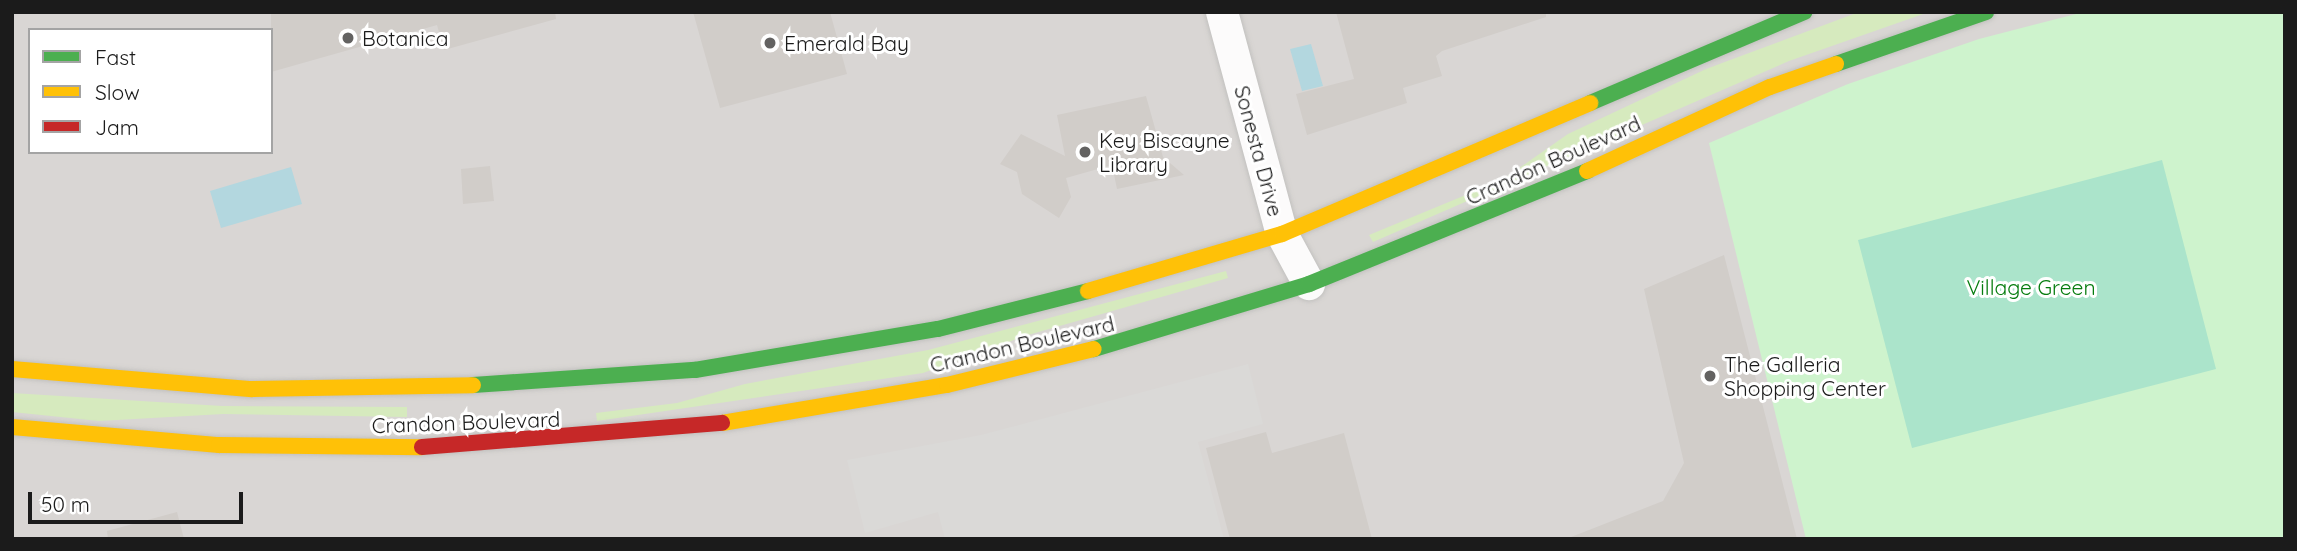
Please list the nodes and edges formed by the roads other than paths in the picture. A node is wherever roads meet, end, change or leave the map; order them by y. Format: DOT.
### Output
graph roads {
  1 [pos="1222,12"];
  2 [pos="1804,12"];
  3 [pos="1986,12"];
  4 [pos="1282,234"];
  5 [pos="1309,284"];
  6 [pos="12,369"];
  7 [pos="12,427"];
  1 -- 4 [label="street, Sonesta Drive"];
  2 -- 4 [label="main road, Crandon Boulevard"];
  3 -- 5 [label="main road, Crandon Boulevard"];
  4 -- 5 [label="street, Sonesta Drive"];
  4 -- 6 [label="main road, Crandon Boulevard"];
  5 -- 7 [label="main road, Crandon Boulevard"];
}
